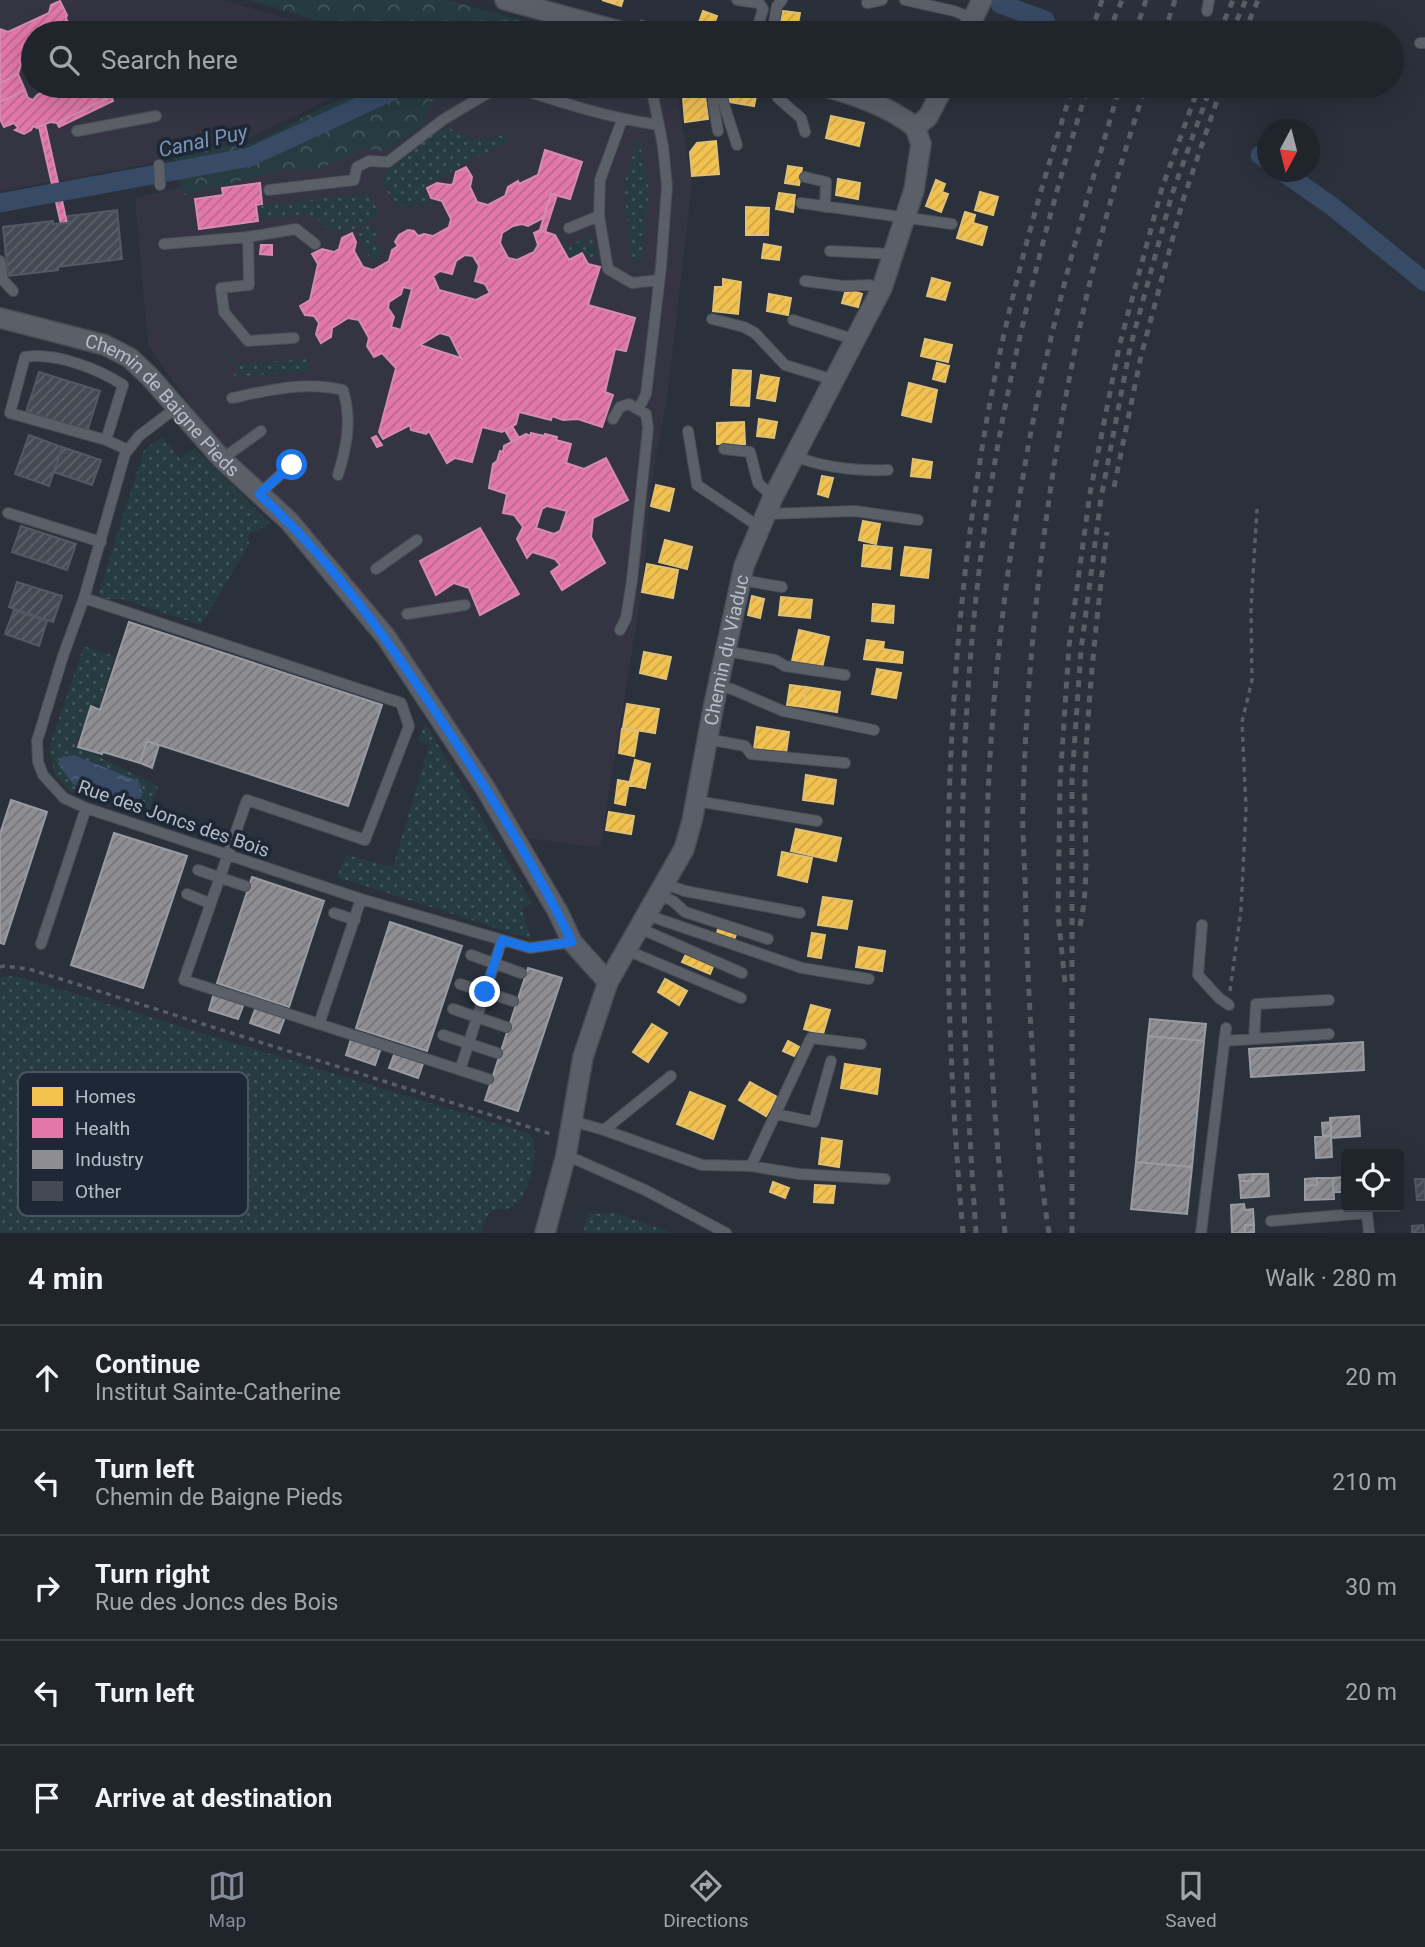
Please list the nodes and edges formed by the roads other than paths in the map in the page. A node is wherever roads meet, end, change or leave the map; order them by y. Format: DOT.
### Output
graph roads {
  1 [pos="737,0"];
  2 [pos="782,0"];
  3 [pos="882,0"];
  4 [pos="905,0"];
  5 [pos="510,1"];
  6 [pos="757,1"];
  7 [pos="867,3"];
  8 [pos="558,13"];
  9 [pos="975,15"];
  10 [pos="586,21"];
  11 [pos="760,21"];
  12 [pos="774,21"];
  13 [pos="480,98"];
  14 [pos="550,98"];
  15 [pos="653,98"];
  16 [pos="714,98"];
  17 [pos="721,98"];
  18 [pos="778,98"];
  19 [pos="859,98"];
  20 [pos="938,98"];
  21 [pos="156,116"];
  22 [pos="622,120"];
  23 [pos="659,125"];
  24 [pos="915,127"];
  25 [pos="78,131"];
  26 [pos="718,131"];
  27 [pos="806,132"];
  28 [pos="737,145"];
  29 [pos="159,164"];
  30 [pos="805,177"];
  31 [pos="160,186"];
  32 [pos="269,190"];
  33 [pos="801,203"];
  34 [pos="825,207"];
  35 [pos="599,216"];
  36 [pos="904,217"];
  37 [pos="952,224"];
  38 [pos="569,228"];
  39 [pos="248,237"];
  40 [pos="164,244"];
  41 [pos="315,244"];
  42 [pos="830,251"];
  43 [pos="892,254"];
  44 [pos="0,261"];
  45 [pos="659,280"];
  46 [pos="805,281"];
  47 [pos="882,288"];
  48 [pos="13,291"];
  49 [pos="0,318"];
  50 [pos="712,319"];
  51 [pos="793,320"];
  52 [pos="293,338"];
  53 [pos="857,340"];
  54 [pos="834,380"];
  55 [pos="232,398"];
  56 [pos="177,407"];
  57 [pos="639,408"];
  58 [pos="613,419"];
  59 [pos="261,431"];
  60 [pos="688,431"];
  61 [pos="106,440"];
  62 [pos="724,449"];
  63 [pos="128,450"];
  64 [pos="795,456"];
  65 [pos="222,459"];
  66 [pos="292,465"];
  67 [pos="888,470"];
  68 [pos="338,475"];
  69 [pos="259,494"];
  70 [pos="8,513"];
  71 [pos="767,513"];
  72 [pos="918,520"];
  73 [pos="417,540"];
  74 [pos="101,542"];
  75 [pos="376,569"];
  76 [pos="741,580"];
  77 [pos="782,587"];
  78 [pos="84,598"];
  79 [pos="465,605"];
  80 [pos="407,614"];
  81 [pos="620,630"];
  82 [pos="726,651"];
  83 [pos="845,675"];
  84 [pos="718,685"];
  85 [pos="874,730"];
  86 [pos="707,738"];
  87 [pos="845,763"];
  88 [pos="696,801"];
  89 [pos="86,808"];
  90 [pos="817,821"];
  91 [pos="226,856"];
  92 [pos="198,870"];
  93 [pos="218,878"];
  94 [pos="245,886"];
  95 [pos="662,890"];
  96 [pos="187,894"];
  97 [pos="361,899"];
  98 [pos="209,903"];
  99 [pos="334,913"];
  100 [pos="800,913"];
  101 [pos="355,920"];
  102 [pos="643,922"];
  103 [pos="1202,925"];
  104 [pos="768,939"];
  105 [pos="502,940"];
  106 [pos="572,942"];
  107 [pos="41,944"];
  108 [pos="626,950"];
  109 [pos="471,955"];
  110 [pos="494,964"];
  111 [pos="521,973"];
  112 [pos="742,973"];
  113 [pos="869,979"];
  114 [pos="608,982"];
  115 [pos="460,984"];
  116 [pos="485,992"];
  117 [pos="741,998"];
  118 [pos="1329,1000"];
  119 [pos="513,1001"];
  120 [pos="1228,1005"];
  121 [pos="453,1009"];
  122 [pos="477,1018"];
  123 [pos="319,1024"];
  124 [pos="506,1027"];
  125 [pos="1226,1028"];
  126 [pos="1329,1034"];
  127 [pos="443,1035"];
  128 [pos="1254,1039"];
  129 [pos="1224,1041"];
  130 [pos="469,1043"];
  131 [pos="861,1044"];
  132 [pos="497,1053"];
  133 [pos="831,1061"];
  134 [pos="460,1070"];
  135 [pos="671,1076"];
  136 [pos="488,1079"];
  137 [pos="776,1114"];
  138 [pos="572,1121"];
  139 [pos="604,1130"];
  140 [pos="566,1155"];
  141 [pos="751,1166"];
  142 [pos="885,1179"];
  143 [pos="1271,1222"];
  144 [pos="545,1233"];
  145 [pos="726,1233"];
  146 [pos="1201,1233"];
  147 [pos="1369,1233"];
  1 -- 6 [label="lane"];
  2 -- 12 [label="lane"];
  3 -- 7 [label="lane"];
  4 -- 9 [label="lane"];
  5 -- 8 [label="street"];
  6 -- 11 [label="lane"];
  8 -- 10 [label="street"];
  13 -- 32 [label="lane"];
  14 -- 22 [label="lane"];
  15 -- 23 [label="lane"];
  16 -- 26 [label="lane"];
  17 -- 28 [label="lane"];
  18 -- 27 [label="lane"];
  19 -- 24 [label="street"];
  20 -- 24 [label="street"];
  21 -- 25 [label="lane"];
  22 -- 23 [label="lane"];
  22 -- 35 [label="lane"];
  23 -- 45 [label="lane"];
  24 -- 36 [label="street, Chemin du Viaduc"];
  29 -- 31 [label="lane"];
  30 -- 34 [label="lane"];
  33 -- 34 [label="lane"];
  34 -- 36 [label="lane"];
  35 -- 38 [label="lane"];
  35 -- 45 [label="lane"];
  36 -- 37 [label="lane"];
  36 -- 43 [label="street, Chemin du Viaduc"];
  39 -- 40 [label="lane"];
  39 -- 41 [label="lane"];
  39 -- 52 [label="lane"];
  42 -- 43 [label="lane"];
  43 -- 47 [label="street, Chemin du Viaduc"];
  44 -- 48 [label="lane"];
  45 -- 57 [label="lane"];
  46 -- 47 [label="lane"];
  47 -- 53 [label="street, Chemin du Viaduc"];
  49 -- 56 [label="street, Chemin de Baigne Pieds"];
  50 -- 54 [label="lane"];
  51 -- 53 [label="lane"];
  53 -- 54 [label="street, Chemin du Viaduc"];
  54 -- 64 [label="street, Chemin du Viaduc"];
  55 -- 68 [label="lane"];
  56 -- 63 [label="lane, Rue des Joncs des Bois"];
  56 -- 65 [label="street, Chemin de Baigne Pieds"];
  57 -- 58 [label="lane"];
  57 -- 81 [label="lane"];
  59 -- 65 [label="lane"];
  60 -- 71 [label="lane"];
  61 -- 61 [label="lane"];
  61 -- 63 [label="lane"];
  62 -- 71 [label="lane"];
  63 -- 74 [label="lane, Rue des Joncs des Bois"];
  64 -- 67 [label="lane"];
  64 -- 71 [label="street, Chemin du Viaduc"];
  65 -- 69 [label="street, Chemin de Baigne Pieds"];
  66 -- 69 [label="lane"];
  69 -- 106 [label="street, Chemin de Baigne Pieds"];
  70 -- 74 [label="lane"];
  71 -- 72 [label="lane"];
  71 -- 76 [label="street, Chemin du Viaduc"];
  73 -- 75 [label="lane"];
  74 -- 78 [label="lane, Rue des Joncs des Bois"];
  76 -- 77 [label="lane"];
  76 -- 82 [label="street, Chemin du Viaduc"];
  78 -- 89 [label="lane, Rue des Joncs des Bois"];
  78 -- 91 [label="lane"];
  79 -- 80 [label="lane"];
  82 -- 83 [label="lane"];
  82 -- 84 [label="street, Chemin du Viaduc"];
  84 -- 85 [label="lane"];
  84 -- 86 [label="street, Chemin du Viaduc"];
  86 -- 87 [label="lane"];
  86 -- 88 [label="street, Chemin du Viaduc"];
  88 -- 90 [label="lane"];
  88 -- 95 [label="street, Chemin du Viaduc"];
  89 -- 91 [label="lane, Rue des Joncs des Bois"];
  89 -- 107 [label="lane"];
  91 -- 93 [label="lane"];
  91 -- 97 [label="lane, Rue des Joncs des Bois"];
  92 -- 93 [label="lane"];
  93 -- 94 [label="lane"];
  93 -- 98 [label="lane"];
  95 -- 100 [label="lane"];
  95 -- 102 [label="street, Chemin du Viaduc"];
  95 -- 104 [label="lane"];
  96 -- 98 [label="lane"];
  97 -- 101 [label="lane"];
  97 -- 105 [label="lane, Rue des Joncs des Bois"];
  98 -- 123 [label="lane"];
  99 -- 101 [label="lane"];
  101 -- 123 [label="lane"];
  102 -- 108 [label="street, Chemin du Viaduc"];
  102 -- 112 [label="lane"];
  102 -- 113 [label="lane"];
  103 -- 120 [label="lane"];
  105 -- 106 [label="lane, Rue des Joncs des Bois"];
  105 -- 110 [label="lane"];
  106 -- 114 [label="street, Chemin de Baigne Pieds"];
  108 -- 114 [label="street, Chemin du Viaduc"];
  108 -- 117 [label="lane"];
  109 -- 110 [label="lane"];
  110 -- 111 [label="lane"];
  110 -- 116 [label="lane"];
  114 -- 138 [label="street, Chemin du Viaduc"];
  115 -- 116 [label="lane"];
  116 -- 119 [label="lane"];
  116 -- 122 [label="lane"];
  118 -- 128 [label="lane"];
  121 -- 122 [label="lane"];
  122 -- 124 [label="lane"];
  122 -- 130 [label="lane"];
  123 -- 134 [label="lane"];
  125 -- 129 [label="lane"];
  126 -- 128 [label="lane"];
  127 -- 130 [label="lane"];
  128 -- 129 [label="lane"];
  129 -- 146 [label="lane"];
  130 -- 132 [label="lane"];
  130 -- 134 [label="lane"];
  131 -- 137 [label="lane"];
  133 -- 137 [label="lane"];
  134 -- 136 [label="lane"];
  135 -- 139 [label="lane"];
  137 -- 141 [label="lane"];
  138 -- 139 [label="lane"];
  138 -- 140 [label="street, Chemin du Viaduc"];
  139 -- 141 [label="lane"];
  140 -- 144 [label="street, Chemin du Viaduc"];
  140 -- 145 [label="lane"];
  141 -- 142 [label="lane"];
  143 -- 147 [label="lane"];
}
